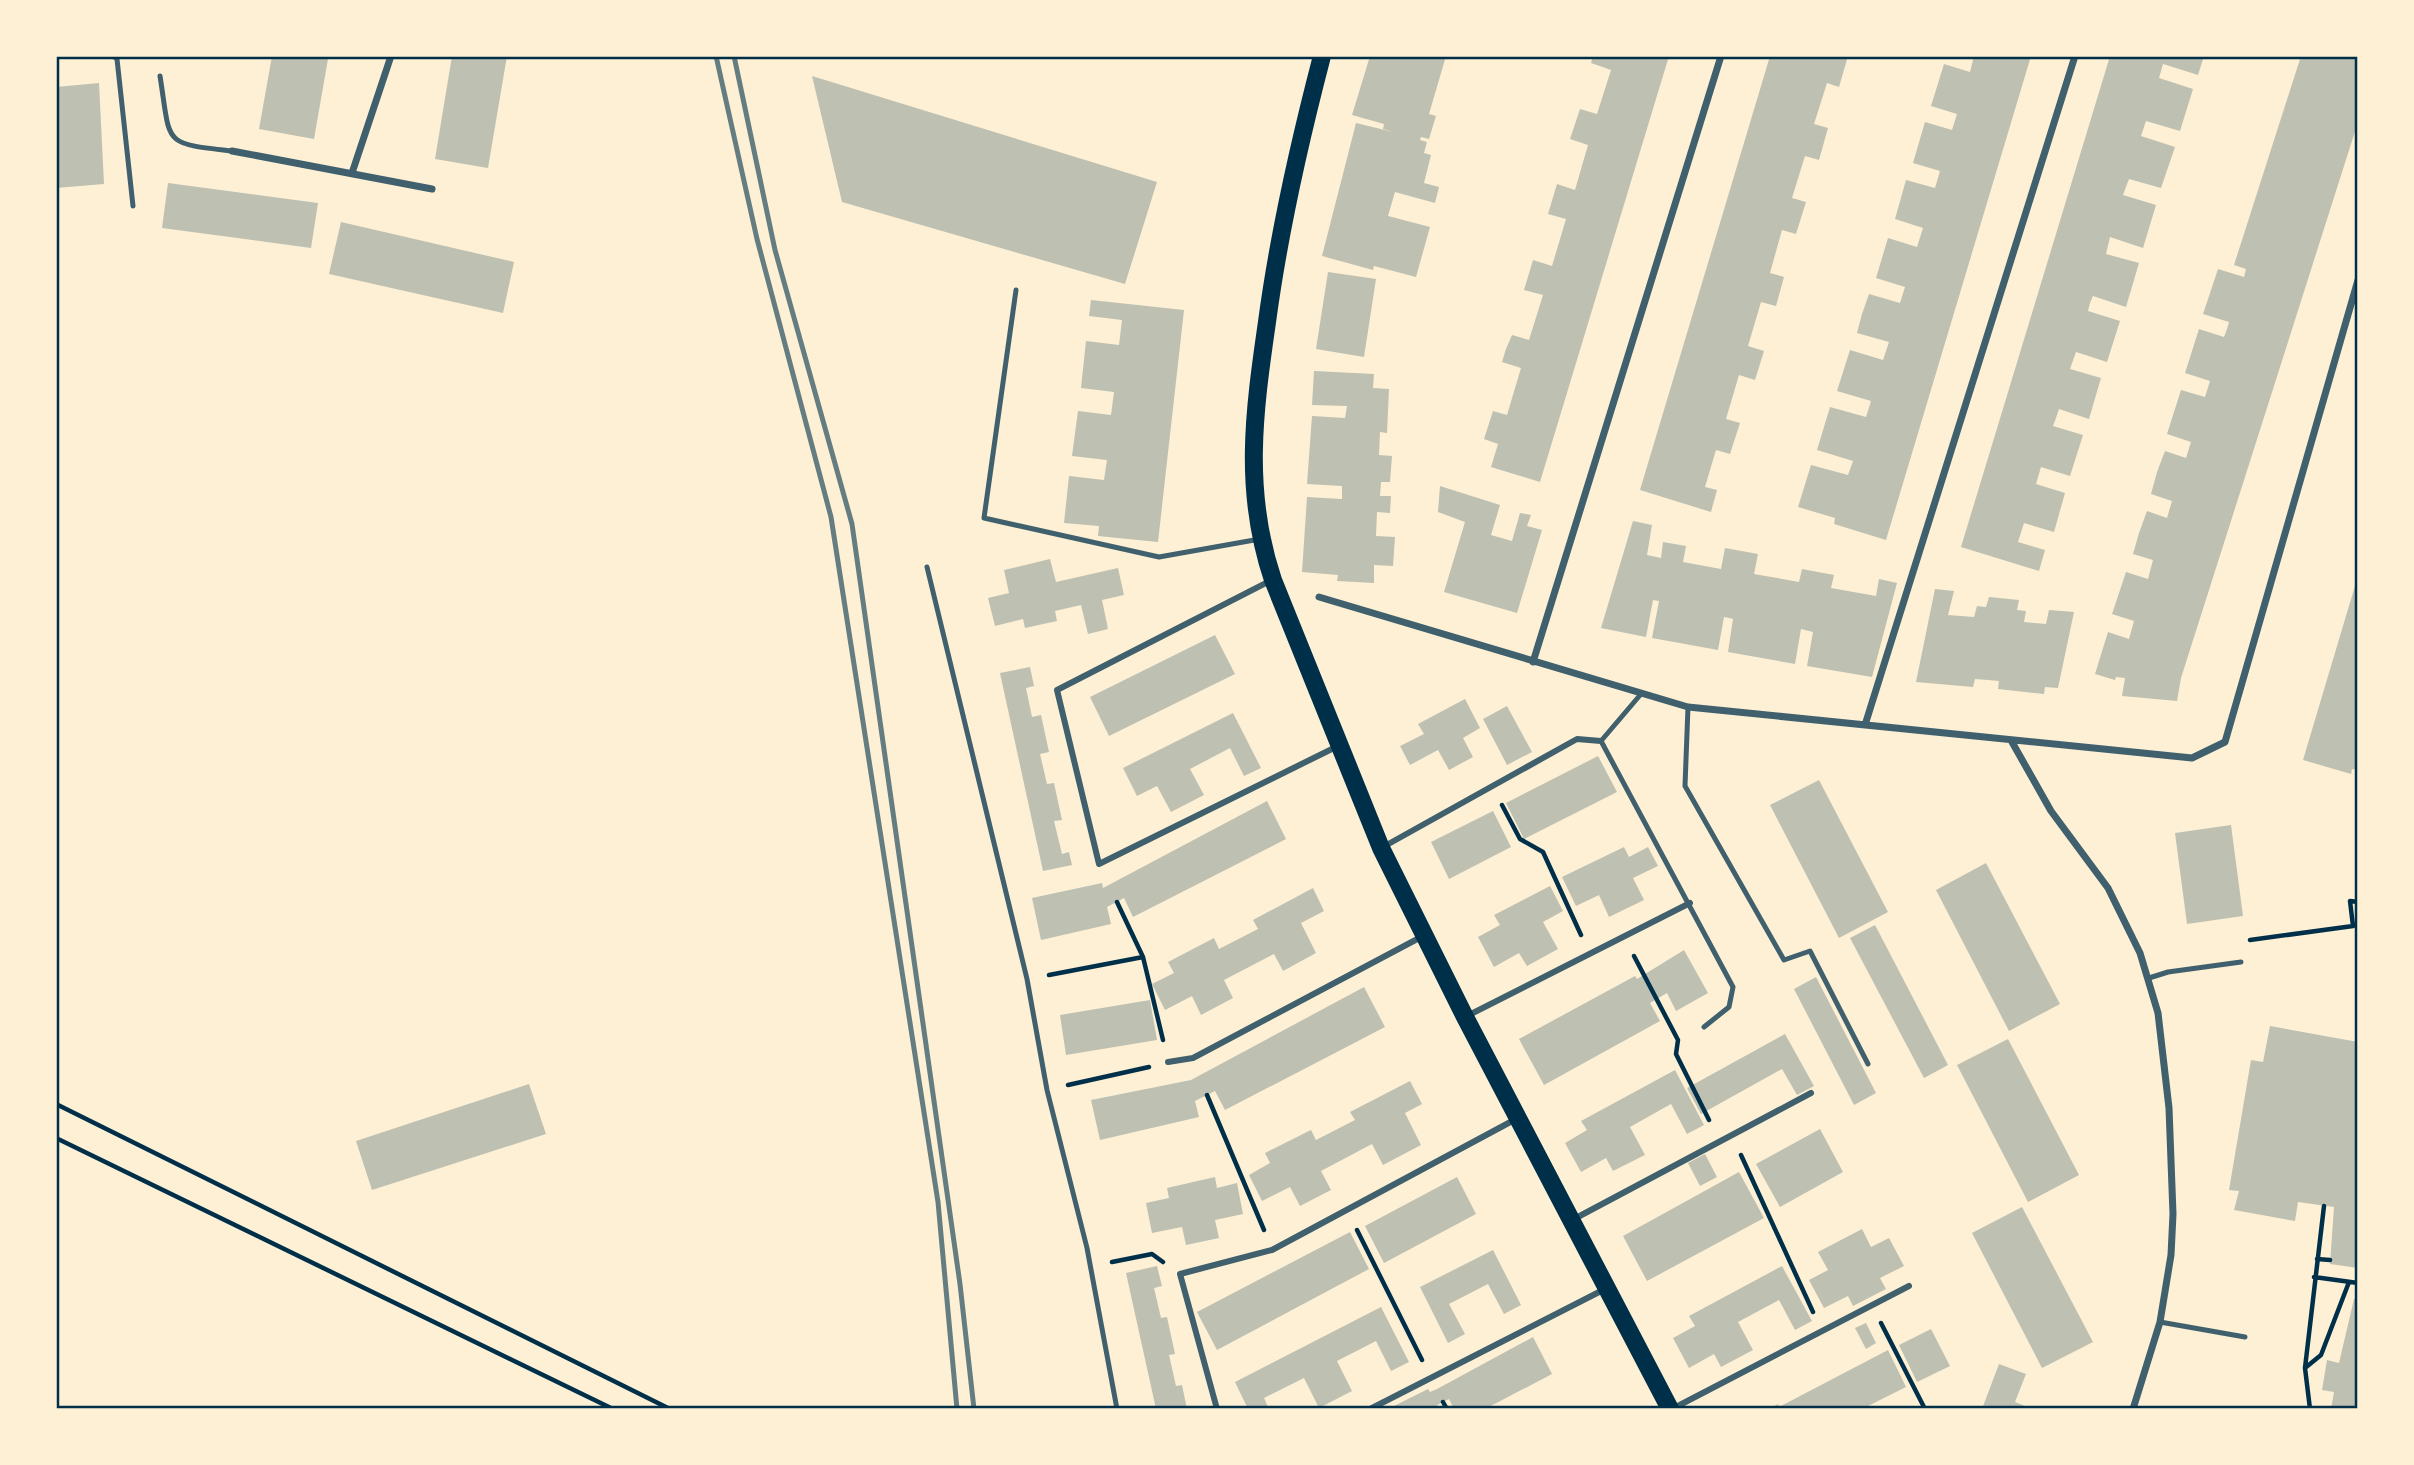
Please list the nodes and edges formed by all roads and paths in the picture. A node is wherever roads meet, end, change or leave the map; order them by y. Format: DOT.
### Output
graph roads {
  1 [pos="113,56"];
  2 [pos="391,56"];
  3 [pos="1322,56"];
  4 [pos="1721,56"];
  5 [pos="2075,56"];
  6 [pos="160,76"];
  7 [pos="232,151"];
  8 [pos="352,173"];
  9 [pos="432,189"];
  10 [pos="134,206"];
  11 [pos="2358,280"];
  12 [pos="1016,290"];
  13 [pos="1260,538"];
  14 [pos="927,567"];
  15 [pos="1273,580"];
  16 [pos="1319,597"];
  17 [pos="1533,662"];
  18 [pos="1641,694"];
  19 [pos="1688,708"];
  20 [pos="1865,725"];
  21 [pos="1601,741"];
  22 [pos="2011,742"];
  23 [pos="1339,745"];
  24 [pos="1493,787"];
  25 [pos="1381,848"];
  26 [pos="1116,902"];
  27 [pos="2358,902"];
  28 [pos="1690,903"];
  29 [pos="1425,934"];
  30 [pos="1624,937"];
  31 [pos="2241,942"];
  32 [pos="1590,955"];
  33 [pos="1143,957"];
  34 [pos="2241,962"];
  35 [pos="2148,978"];
  36 [pos="1027,979"];
  37 [pos="1465,1017"];
  38 [pos="1704,1027"];
  39 [pos="1168,1062"];
  40 [pos="1867,1064"];
  41 [pos="1047,1090"];
  42 [pos="1811,1093"];
  43 [pos="1207,1095"];
  44 [pos="56,1104"];
  45 [pos="1518,1118"];
  46 [pos="1732,1137"];
  47 [pos="56,1138"];
  48 [pos="1721,1143"];
  49 [pos="2324,1206"];
  50 [pos="1348,1210"];
  51 [pos="1573,1220"];
  52 [pos="1272,1250"];
  53 [pos="2317,1259"];
  54 [pos="2330,1260"];
  55 [pos="1091,1267"];
  56 [pos="1180,1274"];
  57 [pos="2314,1277"];
  58 [pos="2349,1282"];
  59 [pos="2358,1283"];
  60 [pos="1909,1286"];
  61 [pos="1606,1288"];
  62 [pos="1873,1307"];
  63 [pos="2160,1322"];
  64 [pos="1823,1332"];
  65 [pos="2245,1336"];
  66 [pos="2305,1368"];
  67 [pos="1431,1378"];
  68 [pos="1443,1402"];
  69 [pos="612,1409"];
  70 [pos="670,1409"];
  71 [pos="1117,1409"];
  72 [pos="1217,1409"];
  73 [pos="1370,1409"];
  74 [pos="1447,1409"];
  75 [pos="1671,1409"];
  76 [pos="1925,1409"];
  77 [pos="2133,1409"];
  78 [pos="2310,1409"];
  1 -- 10 [label="lane"];
  2 -- 8 [label="street"];
  3 -- 13 [label="main road"];
  4 -- 17 [label="street"];
  5 -- 20 [label="street"];
  6 -- 7 [label="lane"];
  7 -- 8 [label="street"];
  8 -- 9 [label="street"];
  11 -- 22 [label="street"];
  12 -- 13 [label="lane"];
  13 -- 15 [label="main road"];
  14 -- 36 [label="lane"];
  15 -- 23 [label="main road"];
  15 -- 23 [label="street"];
  16 -- 17 [label="street"];
  17 -- 18 [label="street"];
  18 -- 19 [label="street"];
  18 -- 21 [label="lane"];
  19 -- 20 [label="street"];
  19 -- 40 [label="lane"];
  20 -- 22 [label="street"];
  21 -- 24 [label="street"];
  21 -- 28 [label="lane"];
  22 -- 35 [label="street"];
  23 -- 25 [label="main road"];
  24 -- 25 [label="street"];
  24 -- 32 [label="path"];
  25 -- 29 [label="main road"];
  26 -- 33 [label="path"];
  27 -- 31 [label="path"];
  28 -- 30 [label="street"];
  28 -- 38 [label="lane"];
  29 -- 37 [label="main road"];
  29 -- 39 [label="street"];
  30 -- 32 [label="street"];
  30 -- 48 [label="path"];
  32 -- 37 [label="street"];
  33 -- 36 [label="path"];
  33 -- 39 [label="path"];
  34 -- 35 [label="lane"];
  35 -- 63 [label="street"];
  36 -- 41 [label="lane"];
  37 -- 45 [label="main road"];
  39 -- 41 [label="path"];
  41 -- 55 [label="lane"];
  42 -- 46 [label="street"];
  43 -- 52 [label="path"];
  44 -- 70 [label="path"];
  45 -- 50 [label="street"];
  45 -- 51 [label="main road"];
  46 -- 48 [label="street"];
  46 -- 64 [label="path"];
  47 -- 69 [label="path"];
  48 -- 51 [label="street"];
  49 -- 53 [label="path"];
  50 -- 52 [label="street"];
  50 -- 67 [label="path"];
  51 -- 61 [label="main road"];
  52 -- 56 [label="street"];
  53 -- 54 [label="path"];
  53 -- 57 [label="path"];
  55 -- 56 [label="path"];
  55 -- 71 [label="lane"];
  56 -- 72 [label="street"];
  57 -- 58 [label="path"];
  57 -- 66 [label="path"];
  58 -- 59 [label="path"];
  58 -- 66 [label="path"];
  60 -- 62 [label="street"];
  61 -- 67 [label="street"];
  61 -- 75 [label="main road"];
  62 -- 64 [label="street"];
  62 -- 76 [label="path"];
  63 -- 65 [label="lane"];
  63 -- 77 [label="street"];
  64 -- 75 [label="street"];
  66 -- 78 [label="path"];
  67 -- 73 [label="street"];
  68 -- 74 [label="path"];
}
